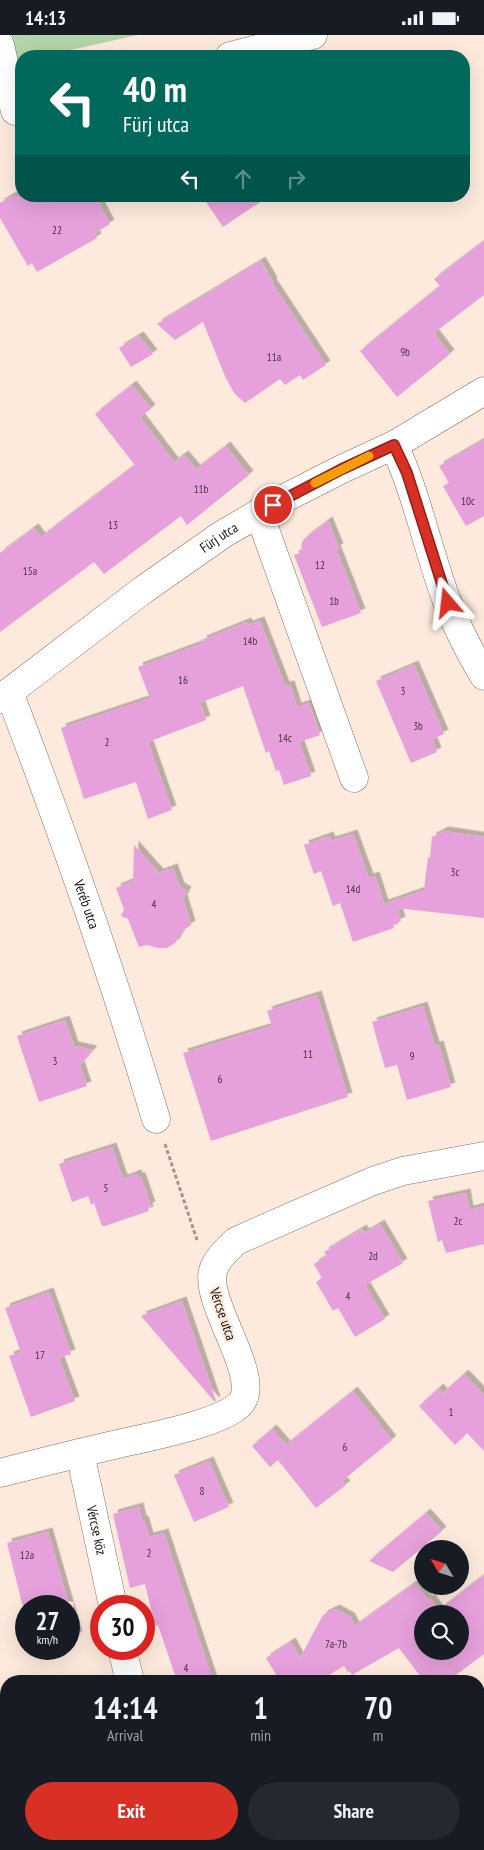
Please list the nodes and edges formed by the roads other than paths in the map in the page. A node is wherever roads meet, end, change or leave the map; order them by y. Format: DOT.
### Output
graph roads {
  1 [pos="313,35"];
  2 [pos="0,45"];
  3 [pos="254,50"];
  4 [pos="12,112"];
  5 [pos="484,391"];
  6 [pos="394,445"];
  7 [pos="259,513"];
  8 [pos="484,676"];
  9 [pos="4,696"];
  10 [pos="354,778"];
  11 [pos="156,1119"];
  12 [pos="484,1156"];
  13 [pos="80,1453"];
  14 [pos="0,1473"];
  15 [pos="111,1595"];
  16 [pos="125,1660"];
  17 [pos="128,1675"];
  1 -- 3 [label="street"];
  2 -- 4 [label="street"];
  5 -- 6 [label="street, Fürj utca"];
  6 -- 7 [label="street, Fürj utca"];
  6 -- 8 [label="street"];
  7 -- 9 [label="street, Fürj utca"];
  7 -- 10 [label="street"];
  9 -- 11 [label="street, Veréb utca"];
  12 -- 13 [label="street, Vércse utca"];
  13 -- 14 [label="street, Vércse utca"];
  13 -- 15 [label="street, Vércse köz"];
  16 -- 17 [label="street"];
}
